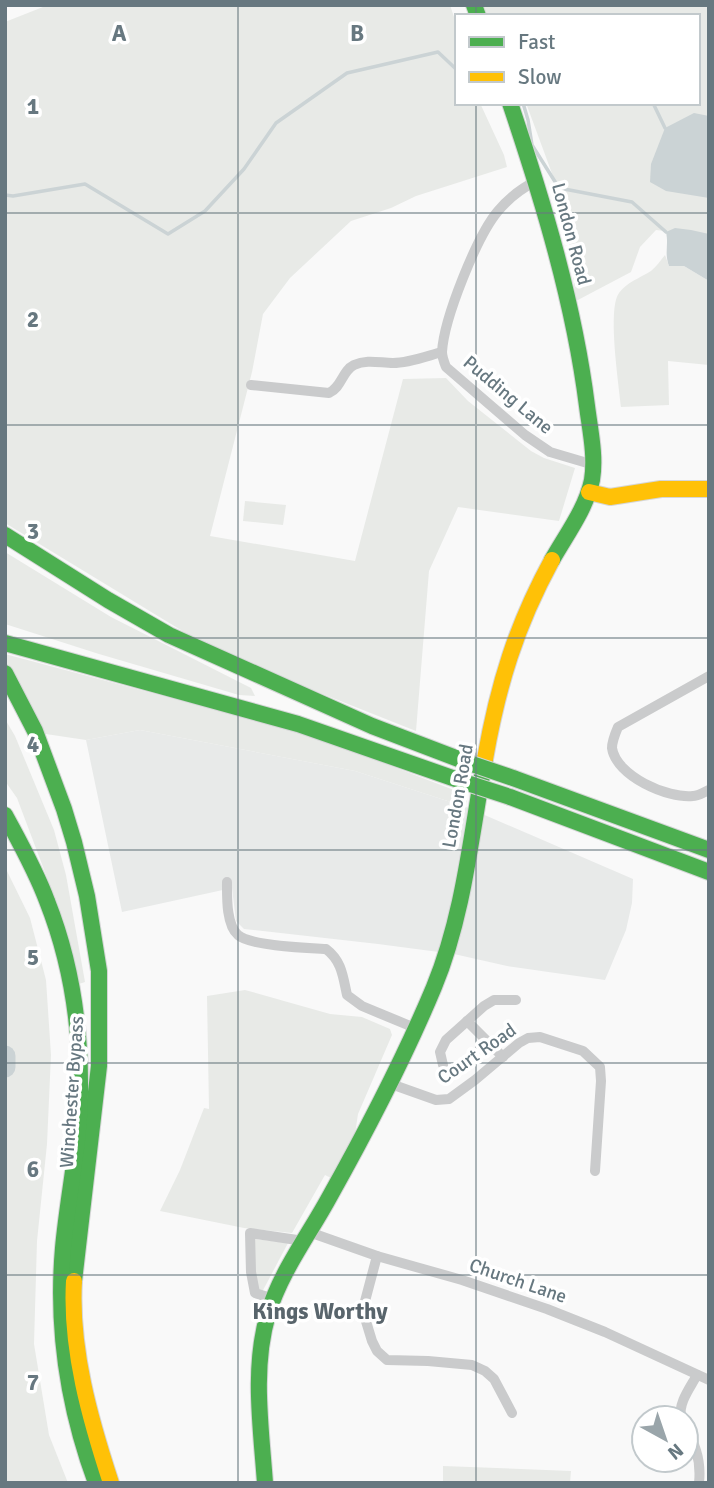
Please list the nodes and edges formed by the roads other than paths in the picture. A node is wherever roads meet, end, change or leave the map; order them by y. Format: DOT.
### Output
graph roads {
  1 [pos="511,105"];
  2 [pos="536,181"];
  3 [pos="442,352"];
  4 [pos="251,385"];
  5 [pos="594,465"];
  6 [pos="709,489"];
  7 [pos="589,492"];
  8 [pos="5,535"];
  9 [pos="11,645"];
  10 [pos="5,673"];
  11 [pos="709,676"];
  12 [pos="709,790"];
  13 [pos="5,815"];
  14 [pos="709,850"];
  15 [pos="709,872"];
  16 [pos="227,882"];
  17 [pos="516,1000"];
  18 [pos="467,1021"];
  19 [pos="415,1028"];
  20 [pos="503,1057"];
  21 [pos="443,1065"];
  22 [pos="391,1084"];
  23 [pos="595,1171"];
  24 [pos="307,1237"];
  25 [pos="377,1256"];
  26 [pos="274,1299"];
  27 [pos="697,1375"];
  28 [pos="709,1380"];
  29 [pos="682,1404"];
  30 [pos="512,1413"];
  31 [pos="96,1483"];
  32 [pos="111,1483"];
  33 [pos="265,1483"];
  1 -- 2 [label="main road, London Road"];
  2 -- 3 [label="street, Pudding Lane"];
  2 -- 5 [label="main road, London Road"];
  3 -- 4 [label="street"];
  3 -- 5 [label="street, Pudding Lane"];
  5 -- 7 [label="main road, London Road"];
  6 -- 7 [label="main road"];
  7 -- 19 [label="main road, London Road"];
  8 -- 14 [label="main road, bridge"];
  9 -- 15 [label="main road, bridge"];
  10 -- 32 [label="main road, Winchester Bypass"];
  11 -- 12 [label="street"];
  13 -- 31 [label="main road, Winchester Bypass"];
  16 -- 19 [label="street"];
  17 -- 18 [label="street"];
  18 -- 20 [label="street"];
  18 -- 21 [label="street"];
  19 -- 22 [label="main road, London Road"];
  20 -- 22 [label="street, Court Road"];
  20 -- 23 [label="street, Court Road"];
  22 -- 24 [label="main road, London Road"];
  24 -- 25 [label="street, Church Lane"];
  24 -- 26 [label="main road, London Road"];
  24 -- 26 [label="street, Church Lane"];
  25 -- 27 [label="street, Church Lane"];
  25 -- 30 [label="street"];
  26 -- 33 [label="main road, London Road"];
  27 -- 28 [label="street, Church Lane"];
  27 -- 29 [label="street"];
}
